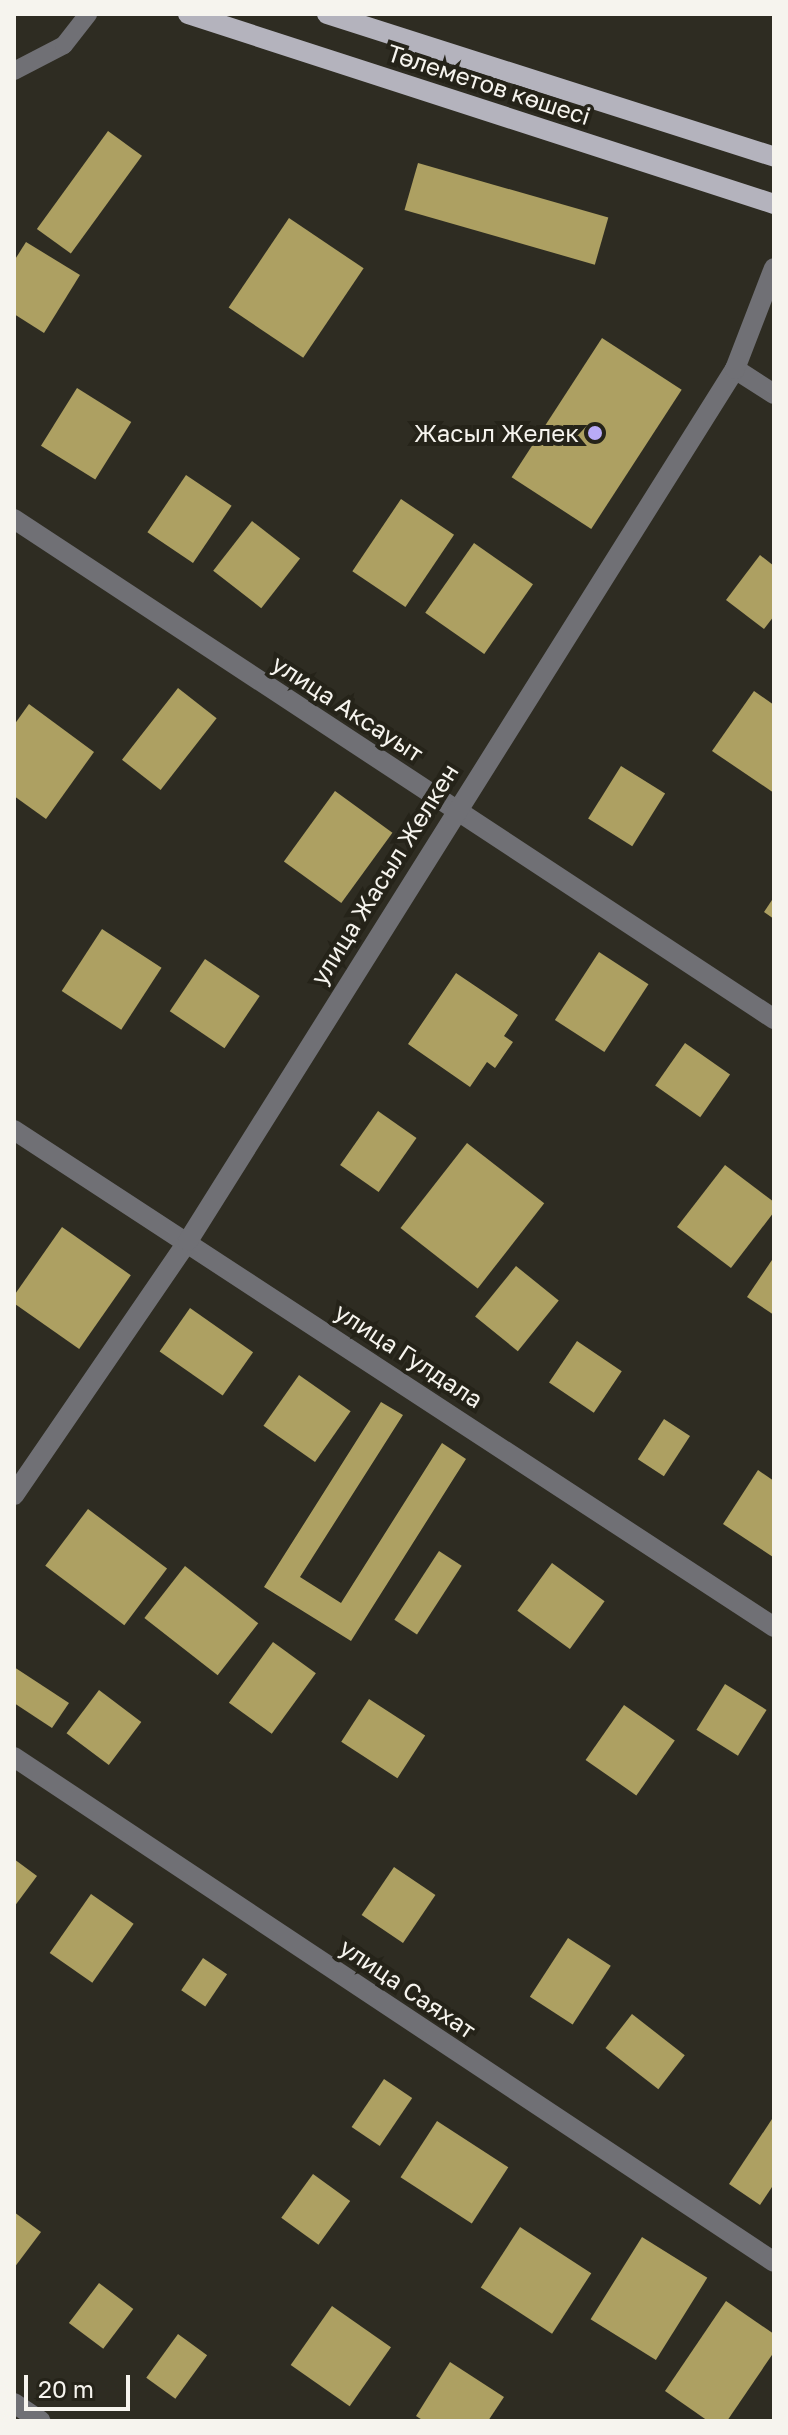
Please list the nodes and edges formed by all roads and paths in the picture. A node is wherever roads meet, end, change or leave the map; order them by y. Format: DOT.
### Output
graph roads {
  1 [pos="88,14"];
  2 [pos="188,14"];
  3 [pos="327,14"];
  4 [pos="14,71"];
  5 [pos="774,157"];
  6 [pos="774,204"];
  7 [pos="774,268"];
  8 [pos="735,369"];
  9 [pos="774,394"];
  10 [pos="14,519"];
  11 [pos="454,810"];
  12 [pos="774,1019"];
  13 [pos="14,1130"];
  14 [pos="188,1241"];
  15 [pos="14,1495"];
  16 [pos="774,1627"];
  17 [pos="14,1757"];
  18 [pos="774,2262"];
  19 [pos="14,2403"];
  20 [pos="41,2421"];
  1 -- 4 [label="lane"];
  2 -- 6 [label="main road, Төлеметов көшесі"];
  3 -- 5 [label="main road, Төлеметов көшесі"];
  7 -- 8 [label="street, улица Жасыл Желкен"];
  8 -- 9 [label="street"];
  8 -- 11 [label="street, улица Жасыл Желкен"];
  10 -- 11 [label="street, улица Аксауыт"];
  11 -- 12 [label="street, улица Аксауыт"];
  11 -- 14 [label="street, улица Жасыл Желкен"];
  13 -- 14 [label="street, улица Гулдала"];
  14 -- 15 [label="street, улица Жасыл Желкен"];
  14 -- 16 [label="street, улица Гулдала"];
  17 -- 18 [label="street, улица Саяхат"];
  19 -- 20 [label="street"];
}
